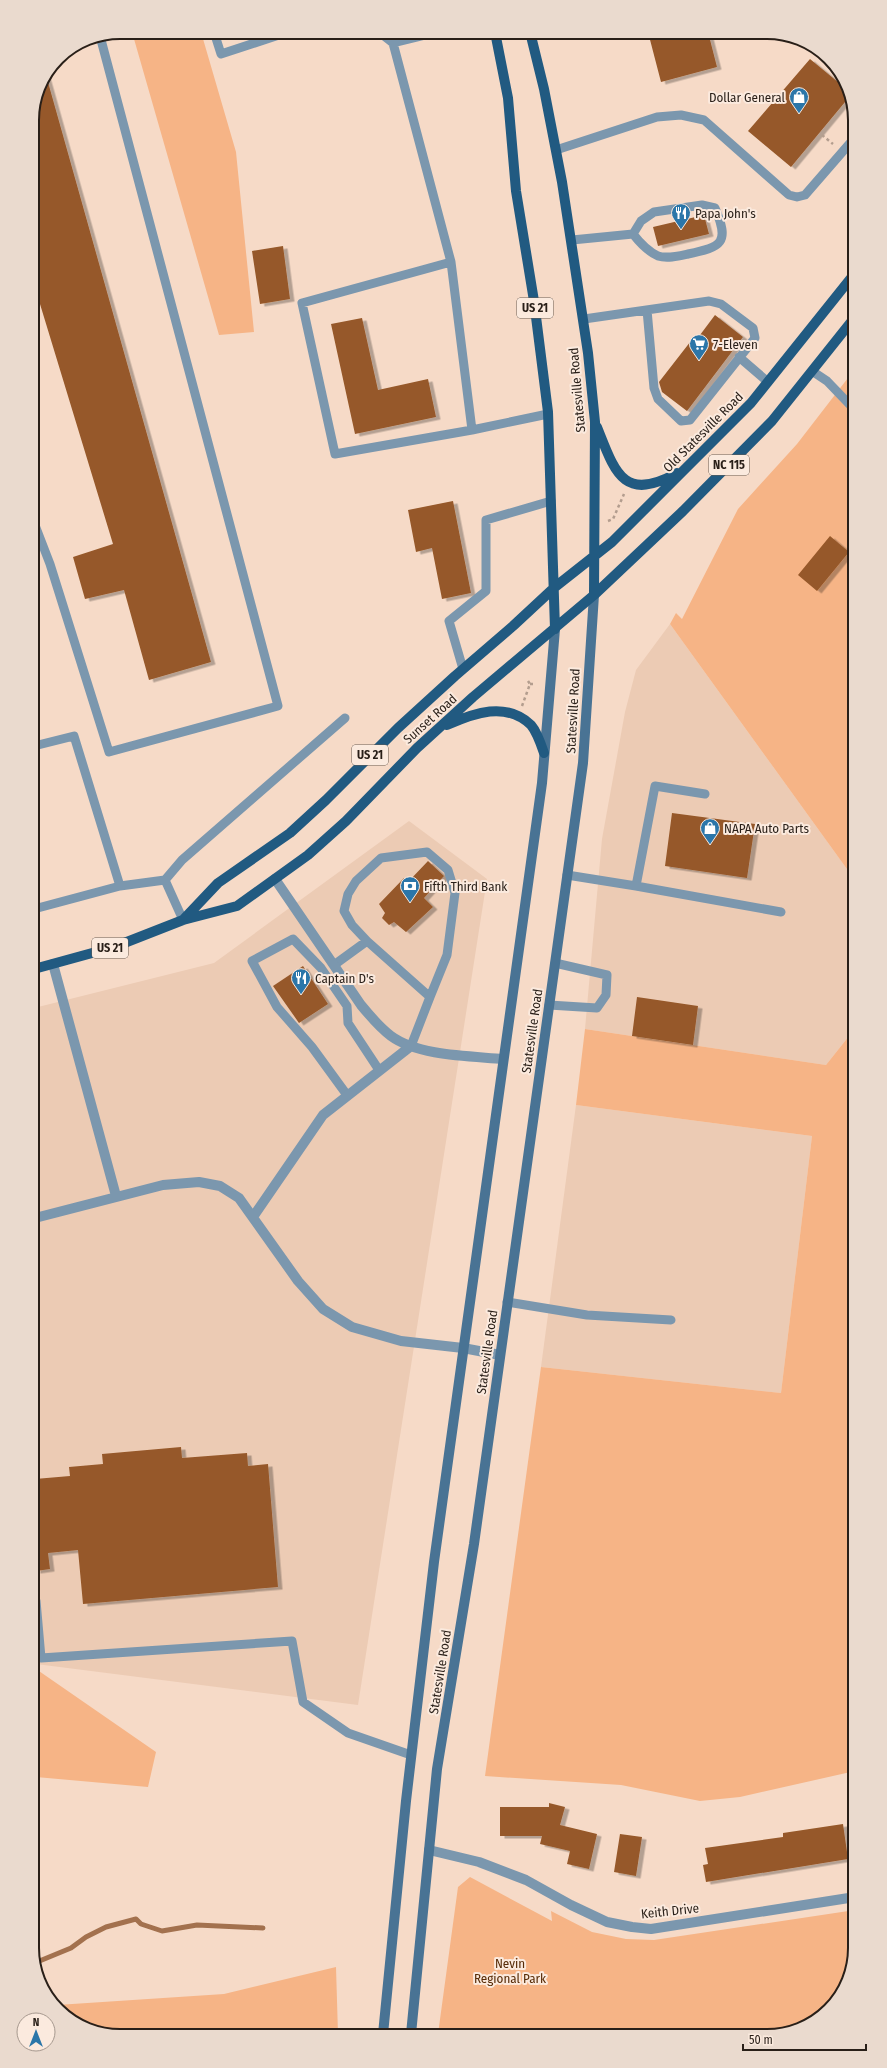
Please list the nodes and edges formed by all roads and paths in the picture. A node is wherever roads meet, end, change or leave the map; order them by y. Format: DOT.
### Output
graph roads {
  1 [pos="216,39"];
  2 [pos="267,39"];
  3 [pos="388,39"];
  4 [pos="409,39"];
  5 [pos="496,39"];
  6 [pos="532,39"];
  7 [pos="101,42"];
  8 [pos="393,43"];
  9 [pos="848,144"];
  10 [pos="556,150"];
  11 [pos="633,234"];
  12 [pos="572,240"];
  13 [pos="451,262"];
  14 [pos="848,282"];
  15 [pos="647,310"];
  16 [pos="584,319"];
  17 [pos="848,326"];
  18 [pos="740,358"];
  19 [pos="812,371"];
  20 [pos="768,382"];
  21 [pos="840,393"];
  22 [pos="848,394"];
  23 [pos="848,402"];
  24 [pos="548,414"];
  25 [pos="595,422"];
  26 [pos="472,430"];
  27 [pos="688,467"];
  28 [pos="627,489"];
  29 [pos="551,501"];
  30 [pos="608,521"];
  31 [pos="39,536"];
  32 [pos="594,559"];
  33 [pos="555,587"];
  34 [pos="594,595"];
  35 [pos="554,629"];
  36 [pos="463,669"];
  37 [pos="528,681"];
  38 [pos="530,684"];
  39 [pos="535,684"];
  40 [pos="521,710"];
  41 [pos="345,718"];
  42 [pos="438,729"];
  43 [pos="39,745"];
  44 [pos="544,753"];
  45 [pos="705,794"];
  46 [pos="567,875"];
  47 [pos="275,879"];
  48 [pos="165,880"];
  49 [pos="120,886"];
  50 [pos="636,886"];
  51 [pos="39,907"];
  52 [pos="780,912"];
  53 [pos="183,920"];
  54 [pos="366,941"];
  55 [pos="53,964"];
  56 [pos="554,964"];
  57 [pos="334,965"];
  58 [pos="39,968"];
  59 [pos="430,997"];
  60 [pos="548,1005"];
  61 [pos="411,1046"];
  62 [pos="503,1059"];
  63 [pos="378,1070"];
  64 [pos="347,1095"];
  65 [pos="116,1196"];
  66 [pos="39,1217"];
  67 [pos="252,1217"];
  68 [pos="508,1302"];
  69 [pos="671,1320"];
  70 [pos="463,1348"];
  71 [pos="500,1355"];
  72 [pos="39,1635"];
  73 [pos="411,1755"];
  74 [pos="429,1850"];
  75 [pos="848,1898"];
  76 [pos="383,2029"];
  77 [pos="412,2029"];
  1 -- 2 [label="lane"];
  3 -- 8 [label="lane"];
  4 -- 8 [label="lane"];
  5 -- 24 [label="main road, Statesville Road / US 21"];
  6 -- 10 [label="main road, Statesville Road"];
  7 -- 31 [label="lane"];
  8 -- 13 [label="lane"];
  9 -- 10 [label="lane"];
  10 -- 12 [label="main road, Statesville Road"];
  11 -- 11 [label="lane"];
  11 -- 12 [label="lane"];
  12 -- 16 [label="main road, Statesville Road"];
  13 -- 26 [label="lane"];
  13 -- 26 [label="lane"];
  14 -- 20 [label="main road, Old Statesville Road / NC 115"];
  15 -- 16 [label="lane"];
  15 -- 18 [label="lane"];
  15 -- 18 [label="lane"];
  16 -- 25 [label="main road, Statesville Road"];
  17 -- 19 [label="main road, NC 115"];
  18 -- 20 [label="lane"];
  19 -- 21 [label="lane"];
  19 -- 34 [label="main road, NC 115"];
  20 -- 27 [label="main road, Old Statesville Road / NC 115"];
  21 -- 22 [label="lane"];
  21 -- 23 [label="lane"];
  24 -- 26 [label="lane"];
  24 -- 29 [label="main road, Statesville Road / US 21"];
  25 -- 27 [label="main road"];
  25 -- 32 [label="main road, Statesville Road"];
  27 -- 32 [label="main road, Old Statesville Road / NC 115"];
  28 -- 30 [label="path"];
  29 -- 33 [label="main road, Statesville Road / US 21"];
  29 -- 36 [label="lane"];
  32 -- 33 [label="main road, Old Statesville Road / NC 115"];
  32 -- 34 [label="main road, Statesville Road"];
  33 -- 35 [label="main road, Statesville Road"];
  33 -- 36 [label="main road, Sunset Road / US 21"];
  34 -- 35 [label="main road, Sunset Road / US 21"];
  34 -- 46 [label="main road, Statesville Road"];
  35 -- 42 [label="main road, Sunset Road / US 21"];
  35 -- 44 [label="main road, Statesville Road"];
  36 -- 53 [label="main road, Sunset Road / US 21"];
  37 -- 38 [label="path"];
  38 -- 39 [label="path"];
  38 -- 40 [label="path"];
  41 -- 48 [label="lane"];
  42 -- 44 [label="main road"];
  42 -- 47 [label="main road, Sunset Road / US 21"];
  43 -- 49 [label="lane"];
  44 -- 62 [label="main road, Statesville Road"];
  45 -- 50 [label="lane"];
  46 -- 50 [label="lane"];
  46 -- 56 [label="main road, Statesville Road"];
  47 -- 53 [label="main road, Sunset Road / US 21"];
  47 -- 57 [label="street"];
  48 -- 49 [label="lane"];
  48 -- 53 [label="lane"];
  49 -- 51 [label="lane"];
  50 -- 52 [label="lane"];
  53 -- 55 [label="main road, Sunset Road / US 21"];
  54 -- 57 [label="lane"];
  54 -- 59 [label="lane"];
  54 -- 59 [label="lane"];
  55 -- 58 [label="main road, Sunset Road / US 21"];
  55 -- 65 [label="street"];
  56 -- 60 [label="main road, Statesville Road"];
  56 -- 60 [label="lane"];
  57 -- 61 [label="street"];
  59 -- 61 [label="lane"];
  60 -- 68 [label="main road, Statesville Road"];
  61 -- 62 [label="street"];
  61 -- 63 [label="street"];
  62 -- 70 [label="main road, Statesville Road"];
  63 -- 64 [label="street"];
  63 -- 64 [label="lane"];
  64 -- 67 [label="street"];
  65 -- 66 [label="street"];
  65 -- 67 [label="street"];
  67 -- 70 [label="street"];
  68 -- 69 [label="lane"];
  68 -- 71 [label="main road, Statesville Road"];
  70 -- 71 [label="street"];
  70 -- 73 [label="main road, Statesville Road"];
  71 -- 74 [label="main road, Statesville Road"];
  72 -- 73 [label="lane"];
  73 -- 76 [label="main road, Statesville Road"];
  74 -- 75 [label="street, Keith Drive"];
  74 -- 77 [label="main road, Statesville Road"];
}
